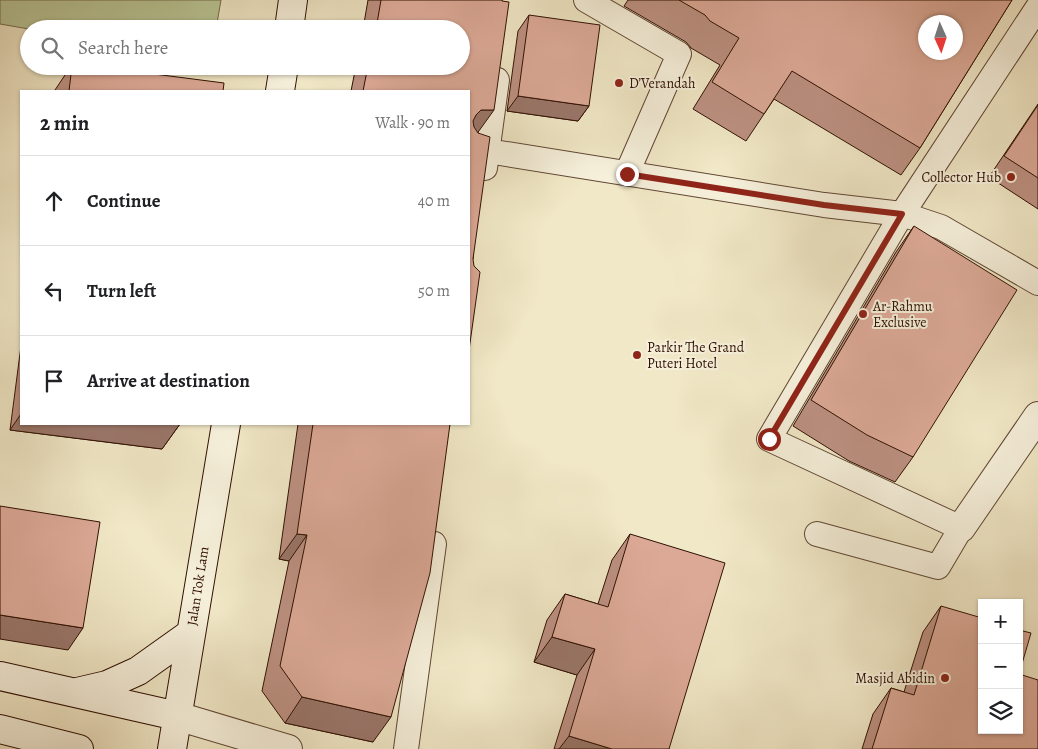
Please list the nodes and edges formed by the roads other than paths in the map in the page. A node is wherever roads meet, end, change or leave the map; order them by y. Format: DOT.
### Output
graph roads {
  1 [pos="293,0"];
  2 [pos="586,0"];
  3 [pos="1038,7"];
  4 [pos="290,20"];
  5 [pos="500,63"];
  6 [pos="283,75"];
  7 [pos="280,90"];
  8 [pos="478,150"];
  9 [pos="627,174"];
  10 [pos="482,190"];
  11 [pos="902,214"];
  12 [pos="1038,283"];
  13 [pos="1038,416"];
  14 [pos="226,425"];
  15 [pos="437,522"];
  16 [pos="961,528"];
  17 [pos="817,534"];
  18 [pos="190,634"];
  19 [pos="0,676"];
  20 [pos="72,693"];
  21 [pos="165,713"];
  22 [pos="0,729"];
  23 [pos="79,749"];
  24 [pos="172,749"];
  25 [pos="288,749"];
  26 [pos="406,749"];
  1 -- 4 [label="street"];
  2 -- 9 [label="lane"];
  3 -- 11 [label="lane"];
  5 -- 8 [label="lane"];
  6 -- 7 [label="street"];
  8 -- 9 [label="lane"];
  8 -- 10 [label="lane"];
  9 -- 11 [label="lane"];
  11 -- 12 [label="lane"];
  11 -- 16 [label="lane"];
  13 -- 16 [label="street"];
  14 -- 18 [label="street, Jalan Tok Lam"];
  15 -- 26 [label="lane"];
  16 -- 17 [label="lane"];
  18 -- 20 [label="street"];
  18 -- 21 [label="street, Jalan Tok Lam"];
  19 -- 20 [label="street"];
  20 -- 21 [label="street"];
  21 -- 24 [label="street, Jalan Tok Lam"];
  21 -- 25 [label="street"];
  22 -- 23 [label="street"];
}
